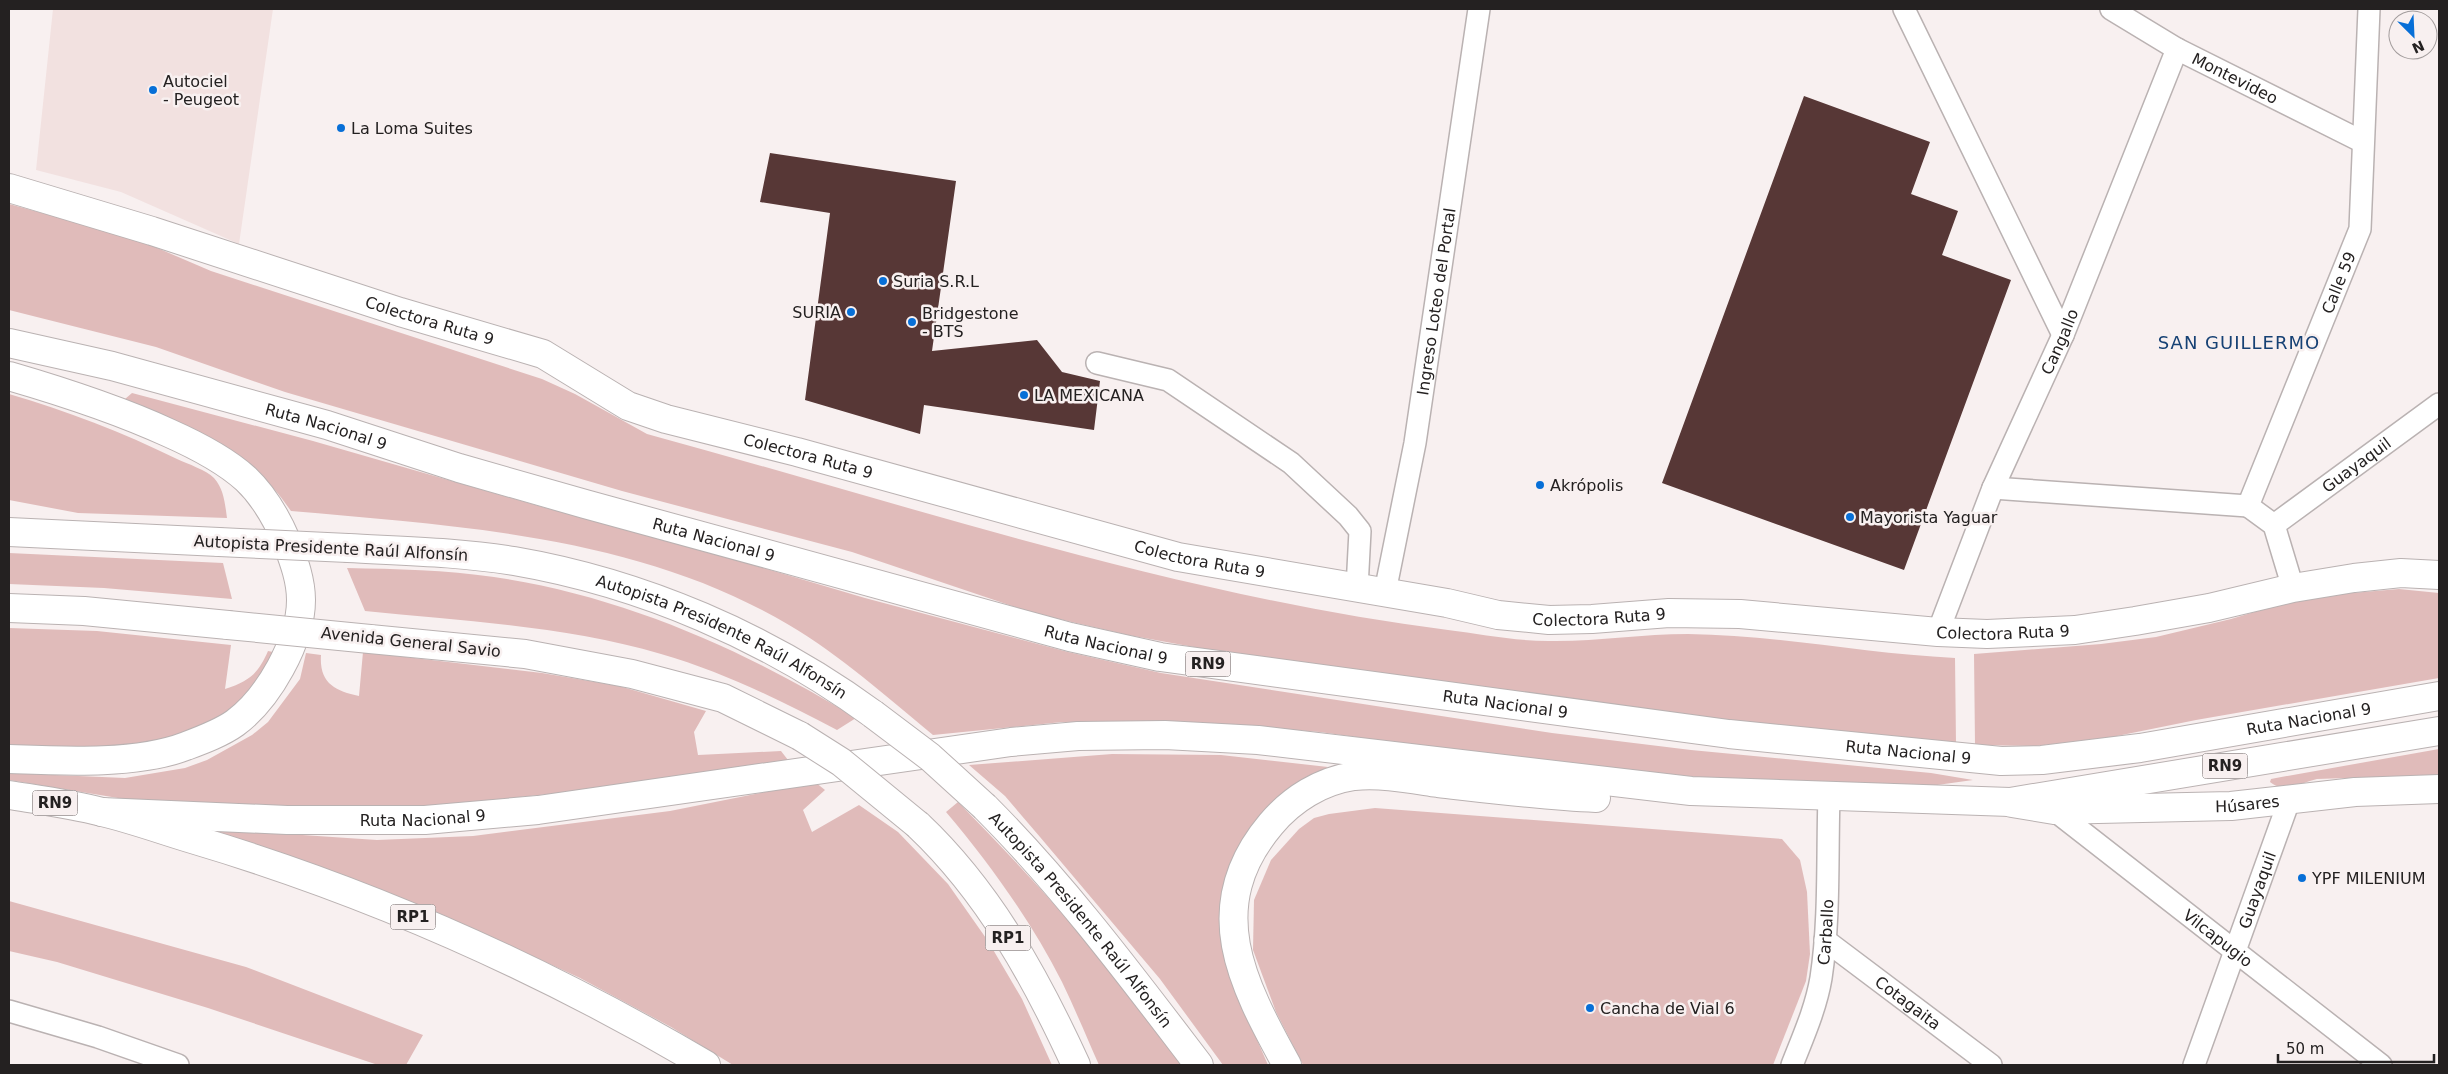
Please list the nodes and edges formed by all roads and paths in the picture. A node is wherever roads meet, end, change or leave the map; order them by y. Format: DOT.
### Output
graph roads {
  1 [pos="1479,9"];
  2 [pos="1904,9"];
  3 [pos="2111,9"];
  4 [pos="2369,9"];
  5 [pos="2177,49"];
  6 [pos="2364,142"];
  7 [pos="9,188"];
  8 [pos="9,326"];
  9 [pos="2063,335"];
  10 [pos="9,343"];
  11 [pos="1097,363"];
  12 [pos="9,376"];
  13 [pos="2439,404"];
  14 [pos="327,425"];
  15 [pos="1993,488"];
  16 [pos="2248,506"];
  17 [pos="9,516"];
  18 [pos="2274,525"];
  19 [pos="9,532"];
  20 [pos="83,534"];
  21 [pos="2439,575"];
  22 [pos="1357,588"];
  23 [pos="2293,588"];
  24 [pos="1385,592"];
  25 [pos="9,608"];
  26 [pos="1938,632"];
  27 [pos="2439,696"];
  28 [pos="2439,731"];
  29 [pos="9,759"];
  30 [pos="2439,789"];
  31 [pos="1691,791"];
  32 [pos="9,795"];
  33 [pos="1829,796"];
  34 [pos="2290,798"];
  35 [pos="2010,802"];
  36 [pos="2054,810"];
  37 [pos="102,812"];
  38 [pos="1824,940"];
  39 [pos="2235,952"];
  40 [pos="9,1012"];
  41 [pos="131,1057"];
  42 [pos="178,1065"];
  43 [pos="706,1065"];
  44 [pos="1076,1065"];
  45 [pos="1199,1065"];
  46 [pos="1286,1065"];
  47 [pos="1792,1065"];
  48 [pos="1991,1065"];
  49 [pos="2194,1065"];
  50 [pos="2382,1065"];
  1 -- 24 [label="street, Ingreso Loteo del Portal"];
  2 -- 9 [label="street"];
  3 -- 5 [label="street, Montevideo"];
  4 -- 6 [label="street, Calle 59"];
  5 -- 6 [label="street, Montevideo"];
  5 -- 9 [label="street, Cangallo"];
  6 -- 16 [label="street, Calle 59"];
  7 -- 22 [label="main road, Colectora Ruta 9"];
  8 -- 14 [label="main road"];
  9 -- 15 [label="street, Cangallo"];
  10 -- 14 [label="main road, Ruta Nacional 9 / RN9"];
  11 -- 22 [label="street"];
  12 -- 29 [label="main road"];
  13 -- 18 [label="street, Guayaquil"];
  14 -- 27 [label="main road, Ruta Nacional 9 / RN9"];
  15 -- 16 [label="street"];
  15 -- 26 [label="street, Cangallo"];
  16 -- 18 [label="street"];
  17 -- 20 [label="main road"];
  18 -- 23 [label="street"];
  19 -- 20 [label="main road"];
  20 -- 45 [label="main road, Autopista Presidente Raúl Alfonsín, bridge"];
  21 -- 23 [label="main road, Colectora Ruta 9"];
  22 -- 24 [label="main road, Colectora Ruta 9"];
  23 -- 26 [label="main road, Colectora Ruta 9"];
  24 -- 26 [label="main road, Colectora Ruta 9"];
  25 -- 44 [label="main road, Avenida General Savio / RP1, bridge"];
  28 -- 35 [label="main road, Ruta Nacional 9 / RN9"];
  30 -- 34 [label="main road, Húsares"];
  31 -- 33 [label="main road, Ruta Nacional 9 / RN9"];
  31 -- 37 [label="main road, Ruta Nacional 9 / RN9"];
  31 -- 46 [label="main road"];
  32 -- 37 [label="main road, RN9"];
  33 -- 35 [label="main road, Ruta Nacional 9 / RN9"];
  33 -- 38 [label="street, Carballo"];
  34 -- 36 [label="main road, Húsares"];
  34 -- 39 [label="street, Guayaquil"];
  35 -- 36 [label="main road, Húsares"];
  36 -- 39 [label="street, Vilcapugio"];
  37 -- 43 [label="main road, RP1"];
  38 -- 47 [label="street, Carballo"];
  38 -- 48 [label="street, Cotagaita"];
  39 -- 49 [label="street, Guayaquil"];
  39 -- 50 [label="street, Vilcapugio"];
  40 -- 41 [label="street"];
  41 -- 42 [label="street"];
}
